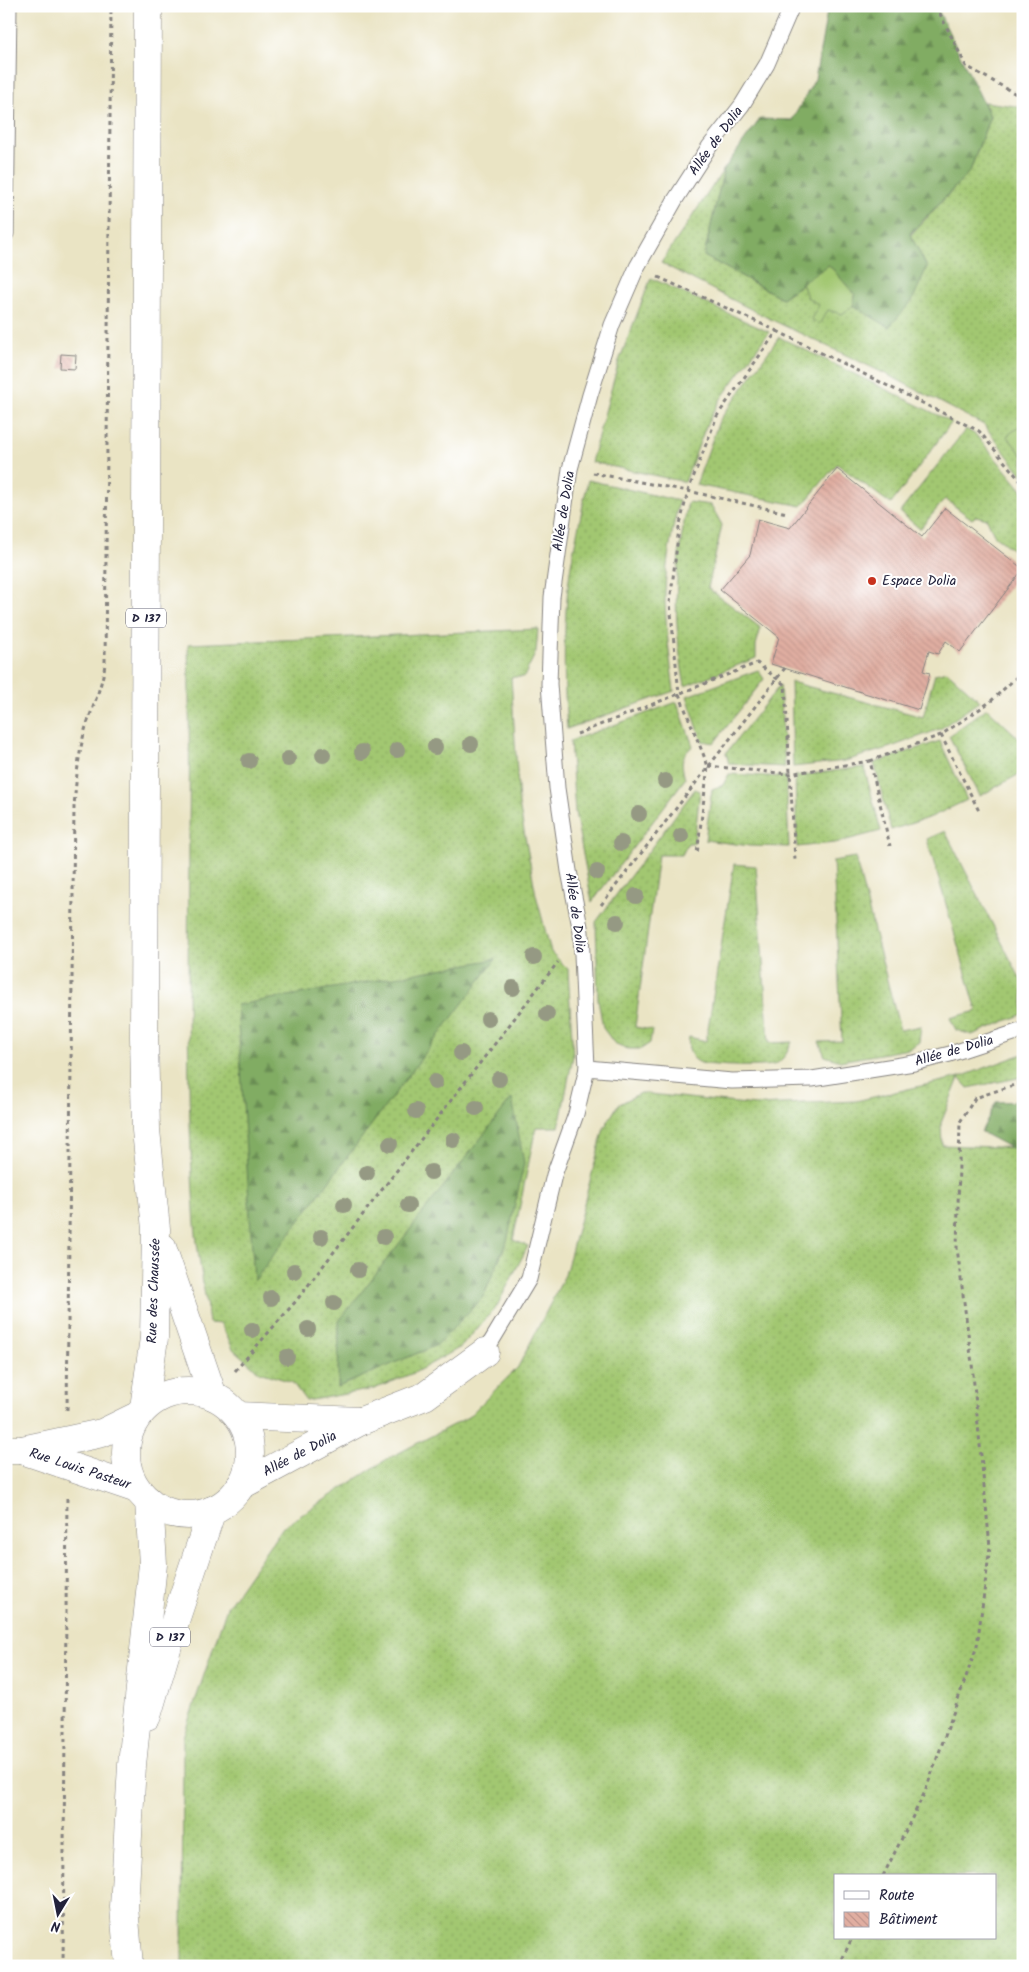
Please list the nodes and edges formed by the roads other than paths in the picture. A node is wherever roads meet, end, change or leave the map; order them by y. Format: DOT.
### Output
graph roads {
  1 [pos="9,6"];
  2 [pos="148,6"];
  3 [pos="792,6"];
  4 [pos="6,234"];
  5 [pos="1023,1030"];
  6 [pos="587,1068"];
  7 [pos="156,1230"];
  8 [pos="486,1352"];
  9 [pos="213,1396"];
  10 [pos="141,1412"];
  11 [pos="238,1416"];
  12 [pos="361,1421"];
  13 [pos="14,1450"];
  14 [pos="67,1452"];
  15 [pos="240,1486"];
  16 [pos="143,1495"];
  17 [pos="212,1510"];
  18 [pos="132,1765"];
  19 [pos="129,1966"];
  1 -- 4 [label="lane"];
  2 -- 7 [label="main road, D 137"];
  3 -- 6 [label="lane, Allée de Dolia"];
  5 -- 6 [label="lane, Allée de Dolia"];
  6 -- 8 [label="lane, Allée de Dolia"];
  7 -- 9 [label="main road, Rue des Chaussée / D 137"];
  7 -- 10 [label="main road, Rue des Chaussée / D 137"];
  8 -- 12 [label="main road, Allée de Dolia"];
  9 -- 10 [label="main road"];
  9 -- 11 [label="main road"];
  10 -- 14 [label="main road, Rue Louis Pasteur"];
  10 -- 16 [label="main road"];
  11 -- 12 [label="main road, Allée de Dolia"];
  11 -- 15 [label="main road"];
  12 -- 15 [label="main road, Allée de Dolia"];
  13 -- 14 [label="main road, Rue Louis Pasteur"];
  14 -- 16 [label="main road, Rue Louis Pasteur"];
  15 -- 17 [label="main road"];
  16 -- 17 [label="main road"];
  16 -- 18 [label="main road, D 137"];
  17 -- 18 [label="main road, D 137"];
  18 -- 19 [label="main road, D 137"];
}
